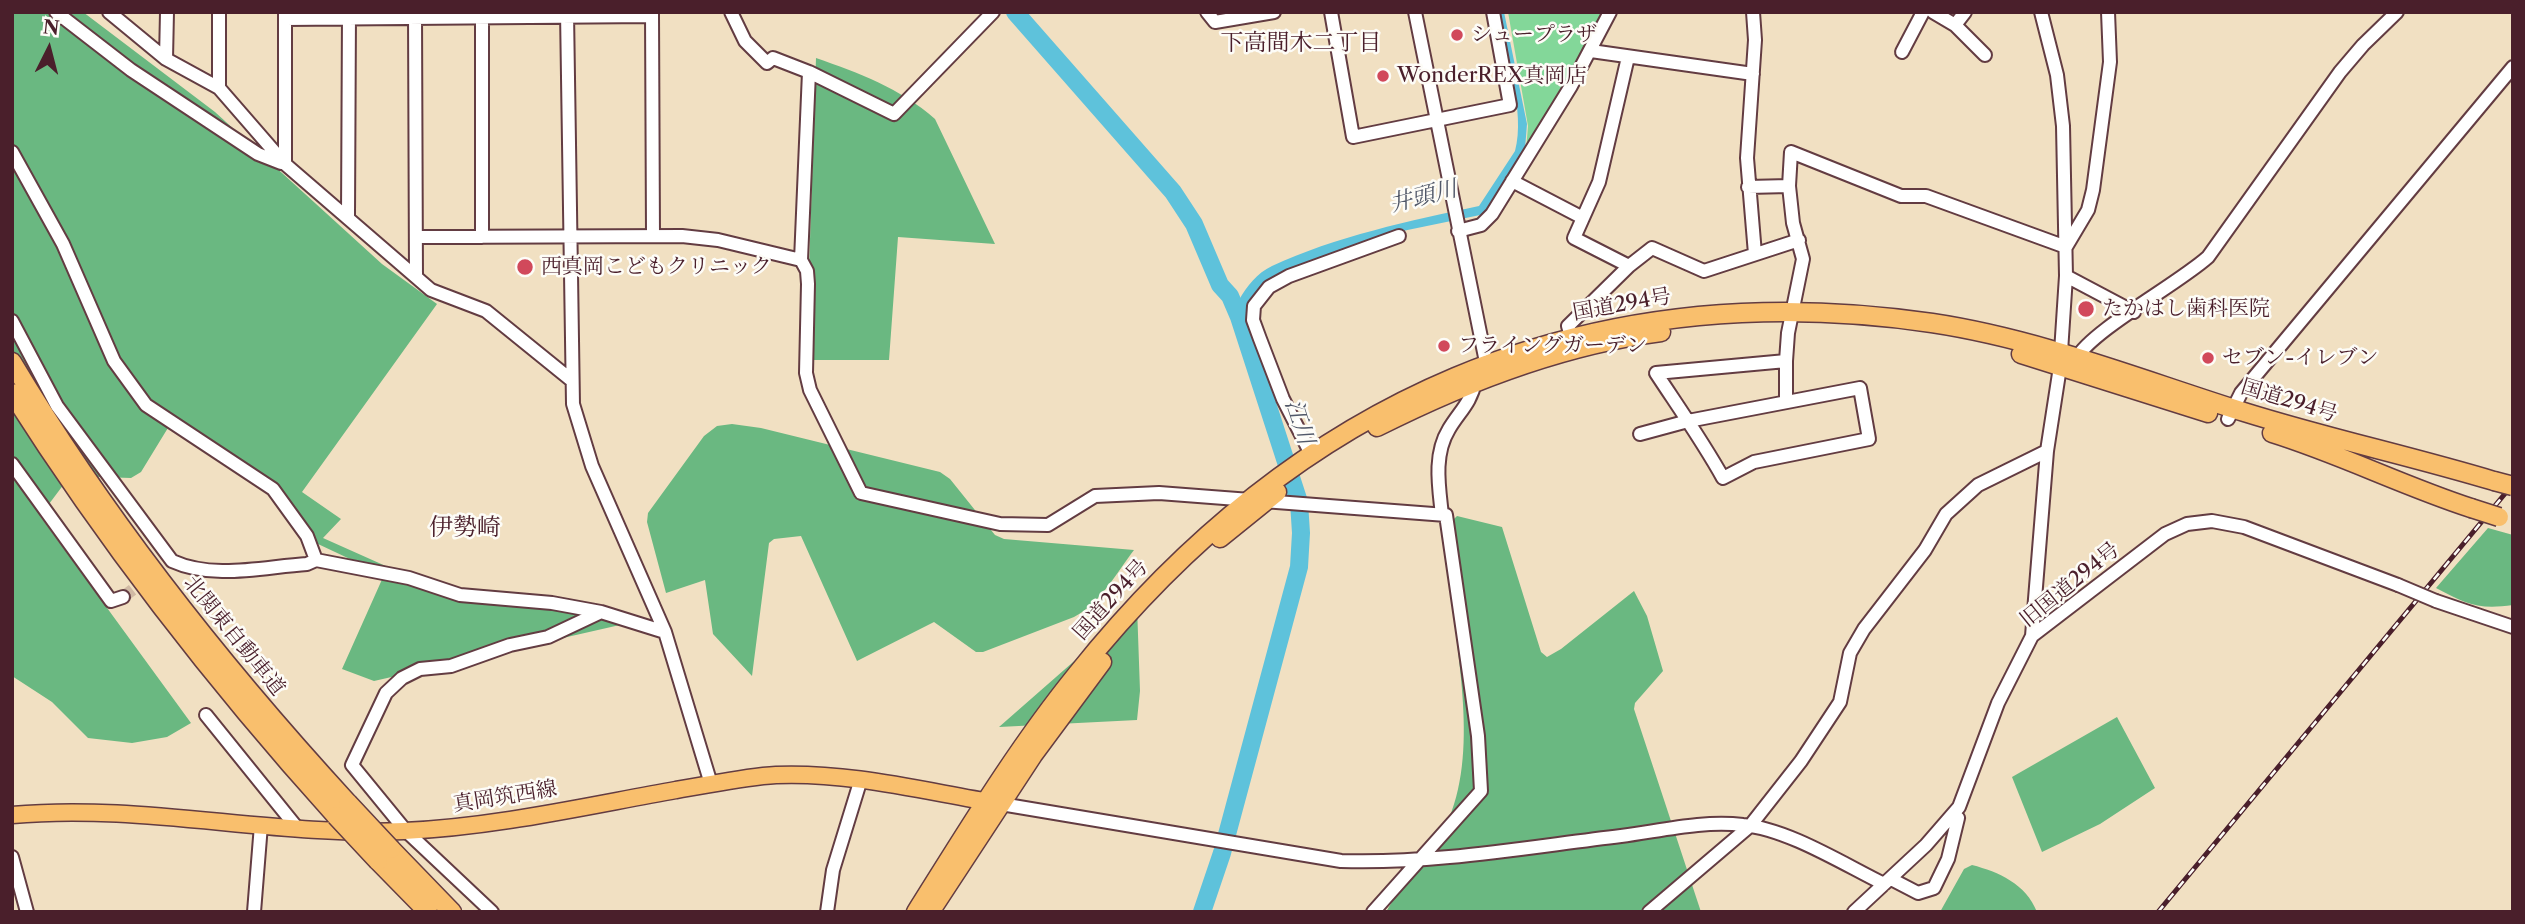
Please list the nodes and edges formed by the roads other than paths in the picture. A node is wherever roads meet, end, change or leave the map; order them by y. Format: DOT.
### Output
graph roads {
  1 [pos="56,12"];
  2 [pos="167,12"];
  3 [pos="219,12"];
  4 [pos="731,12"];
  5 [pos="993,12"];
  6 [pos="1207,12"];
  7 [pos="1274,12"];
  8 [pos="1331,12"];
  9 [pos="1415,12"];
  10 [pos="1493,12"];
  11 [pos="1610,12"];
  12 [pos="1753,12"];
  13 [pos="1923,12"];
  14 [pos="1933,12"];
  15 [pos="1965,12"];
  16 [pos="2040,12"];
  17 [pos="2108,12"];
  18 [pos="2397,12"];
  19 [pos="114,14"];
  20 [pos="567,14"];
  21 [pos="652,14"];
  22 [pos="285,15"];
  23 [pos="349,15"];
  24 [pos="415,15"];
  25 [pos="482,15"];
  26 [pos="1955,25"];
  27 [pos="1591,51"];
  28 [pos="1902,52"];
  29 [pos="1985,55"];
  30 [pos="1628,57"];
  31 [pos="166,59"];
  32 [pos="2513,67"];
  33 [pos="810,72"];
  34 [pos="1753,74"];
  35 [pos="219,88"];
  36 [pos="1435,121"];
  37 [pos="12,152"];
  38 [pos="285,164"];
  39 [pos="1512,181"];
  40 [pos="1789,186"];
  41 [pos="1748,187"];
  42 [pos="348,216"];
  43 [pos="1583,218"];
  44 [pos="1458,228"];
  45 [pos="653,236"];
  46 [pos="1399,236"];
  47 [pos="416,237"];
  48 [pos="482,237"];
  49 [pos="569,237"];
  50 [pos="1799,240"];
  51 [pos="2066,247"];
  52 [pos="1755,254"];
  53 [pos="801,260"];
  54 [pos="1629,266"];
  55 [pos="2066,276"];
  56 [pos="416,277"];
  57 [pos="2134,312"];
  58 [pos="1791,316"];
  59 [pos="12,321"];
  60 [pos="1571,336"];
  61 [pos="2065,360"];
  62 [pos="1786,361"];
  63 [pos="12,362"];
  64 [pos="1483,374"];
  65 [pos="570,379"];
  66 [pos="12,393"];
  67 [pos="1786,402"];
  68 [pos="2230,414"];
  69 [pos="1688,421"];
  70 [pos="1640,434"];
  71 [pos="2047,451"];
  72 [pos="1308,460"];
  73 [pos="12,464"];
  74 [pos="2513,486"];
  75 [pos="1284,489"];
  76 [pos="1254,501"];
  77 [pos="1442,515"];
  78 [pos="2506,519"];
  79 [pos="316,560"];
  80 [pos="172,561"];
  81 [pos="159,570"];
  82 [pos="123,597"];
  83 [pos="601,612"];
  84 [pos="2513,627"];
  85 [pos="665,632"];
  86 [pos="2032,636"];
  87 [pos="206,715"];
  88 [pos="861,779"];
  89 [pos="711,784"];
  90 [pos="993,803"];
  91 [pos="342,809"];
  92 [pos="1953,814"];
  93 [pos="12,815"];
  94 [pos="261,825"];
  95 [pos="1750,826"];
  96 [pos="298,829"];
  97 [pos="406,831"];
  98 [pos="384,855"];
  99 [pos="12,857"];
  100 [pos="1419,860"];
  101 [pos="1888,881"];
  102 [pos="27,912"];
  103 [pos="254,912"];
  104 [pos="428,912"];
  105 [pos="452,912"];
  106 [pos="492,912"];
  107 [pos="827,912"];
  108 [pos="916,912"];
  109 [pos="930,912"];
  110 [pos="1373,912"];
  111 [pos="1649,912"];
  112 [pos="1854,912"];
  1 -- 38 [label="street"];
  2 -- 31 [label="street"];
  3 -- 35 [label="street"];
  4 -- 33 [label="street"];
  5 -- 33 [label="street"];
  6 -- 7 [label="street"];
  8 -- 36 [label="street"];
  9 -- 36 [label="street"];
  10 -- 36 [label="street"];
  11 -- 27 [label="street"];
  12 -- 34 [label="street"];
  13 -- 28 [label="street"];
  14 -- 26 [label="street"];
  15 -- 26 [label="street"];
  16 -- 51 [label="street"];
  17 -- 51 [label="street"];
  18 -- 57 [label="street"];
  19 -- 31 [label="street"];
  20 -- 21 [label="street"];
  20 -- 25 [label="street"];
  20 -- 49 [label="street"];
  21 -- 45 [label="street"];
  22 -- 23 [label="street"];
  22 -- 38 [label="street"];
  23 -- 24 [label="street"];
  23 -- 42 [label="street"];
  24 -- 25 [label="street"];
  24 -- 47 [label="street"];
  25 -- 48 [label="street"];
  26 -- 29 [label="street"];
  27 -- 30 [label="street"];
  27 -- 39 [label="street"];
  30 -- 34 [label="street"];
  30 -- 43 [label="street"];
  31 -- 35 [label="street"];
  32 -- 68 [label="street"];
  33 -- 53 [label="street"];
  34 -- 41 [label="street"];
  35 -- 38 [label="street"];
  36 -- 44 [label="street"];
  37 -- 79 [label="street"];
  38 -- 42 [label="street"];
  39 -- 43 [label="street"];
  39 -- 44 [label="street"];
  40 -- 41 [label="street"];
  40 -- 50 [label="street"];
  40 -- 51 [label="street"];
  41 -- 52 [label="street"];
  42 -- 56 [label="street"];
  43 -- 54 [label="street"];
  44 -- 64 [label="street"];
  45 -- 49 [label="street"];
  45 -- 53 [label="street"];
  46 -- 72 [label="street"];
  47 -- 48 [label="street"];
  47 -- 56 [label="street"];
  48 -- 49 [label="street"];
  49 -- 65 [label="street"];
  50 -- 52 [label="street"];
  50 -- 58 [label="street"];
  51 -- 55 [label="street"];
  52 -- 54 [label="street"];
  53 -- 76 [label="street"];
  54 -- 60 [label="street"];
  55 -- 57 [label="street"];
  55 -- 61 [label="street"];
  56 -- 65 [label="street"];
  57 -- 61 [label="street"];
  58 -- 60 [label="highway, 国道294号"];
  58 -- 61 [label="highway, 国道294号"];
  58 -- 62 [label="street"];
  58 -- 64 [label="highway, 国道294号"];
  59 -- 80 [label="street"];
  60 -- 64 [label="highway, 国道294号"];
  61 -- 68 [label="highway, 国道294号"];
  61 -- 71 [label="street"];
  62 -- 67 [label="street"];
  62 -- 69 [label="street"];
  63 -- 91 [label="highway, 北関東自動車道"];
  64 -- 72 [label="highway, 国道294号"];
  64 -- 77 [label="street"];
  65 -- 85 [label="street"];
  66 -- 91 [label="highway, 北関東自動車道"];
  67 -- 69 [label="street"];
  67 -- 69 [label="street"];
  68 -- 74 [label="highway, 国道294号, bridge"];
  68 -- 78 [label="highway, 国道294号, bridge"];
  69 -- 70 [label="street"];
  71 -- 86 [label="street"];
  71 -- 95 [label="street"];
  72 -- 75 [label="highway, 国道294号"];
  73 -- 82 [label="street"];
  75 -- 76 [label="highway, 国道294号"];
  75 -- 76 [label="street"];
  75 -- 77 [label="street"];
  76 -- 90 [label="highway, 国道294号"];
  77 -- 100 [label="street"];
  79 -- 80 [label="street"];
  79 -- 83 [label="street"];
  80 -- 81 [label="street"];
  83 -- 85 [label="street"];
  83 -- 97 [label="street"];
  84 -- 86 [label="street, 旧国道294号, bridge"];
  85 -- 89 [label="street"];
  86 -- 92 [label="street, 旧国道294号"];
  87 -- 96 [label="street"];
  88 -- 89 [label="main road, 真岡筑西線"];
  88 -- 90 [label="main road, 真岡筑西線"];
  88 -- 107 [label="street"];
  89 -- 97 [label="main road, 真岡筑西線"];
  90 -- 100 [label="street"];
  90 -- 108 [label="highway, 国道294号"];
  90 -- 109 [label="highway, 国道294号"];
  91 -- 98 [label="highway, 北関東自動車道, bridge"];
  92 -- 101 [label="street, 旧国道294号"];
  92 -- 101 [label="street"];
  93 -- 94 [label="main road, 真岡筑西線"];
  94 -- 96 [label="main road, 真岡筑西線"];
  94 -- 103 [label="street"];
  95 -- 100 [label="street"];
  95 -- 101 [label="street"];
  95 -- 111 [label="street"];
  96 -- 97 [label="main road, 真岡筑西線"];
  97 -- 106 [label="street"];
  98 -- 104 [label="highway, 北関東自動車道"];
  98 -- 105 [label="highway, 北関東自動車道"];
  99 -- 102 [label="street"];
  100 -- 110 [label="street"];
  101 -- 112 [label="street, 旧国道294号"];
}
